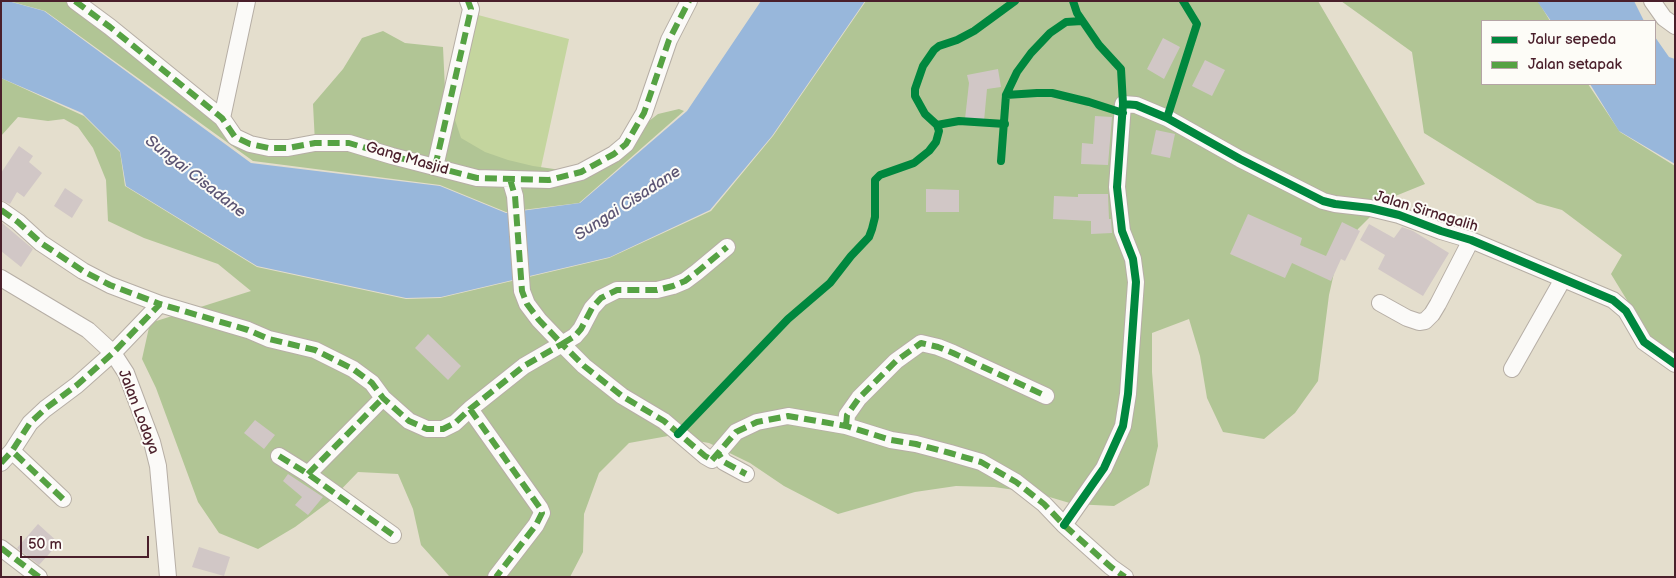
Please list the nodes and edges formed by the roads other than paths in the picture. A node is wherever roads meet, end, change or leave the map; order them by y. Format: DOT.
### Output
graph roads {
  1 [pos="74,1"];
  2 [pos="247,1"];
  3 [pos="468,1"];
  4 [pos="689,1"];
  5 [pos="1652,1"];
  6 [pos="1675,26"];
  7 [pos="222,118"];
  8 [pos="435,167"];
  9 [pos="510,179"];
  10 [pos="1,210"];
  11 [pos="1472,240"];
  12 [pos="727,247"];
  13 [pos="1,278"];
  14 [pos="1563,279"];
  15 [pos="1380,303"];
  16 [pos="160,304"];
  17 [pos="562,344"];
  18 [pos="113,353"];
  19 [pos="1675,364"];
  20 [pos="1512,369"];
  21 [pos="1046,396"];
  22 [pos="383,398"];
  23 [pos="470,409"];
  24 [pos="846,426"];
  25 [pos="280,456"];
  26 [pos="6,457"];
  27 [pos="712,460"];
  28 [pos="308,474"];
  29 [pos="746,474"];
  30 [pos="63,499"];
  31 [pos="1064,525"];
  32 [pos="393,535"];
  33 [pos="1,548"];
  34 [pos="39,577"];
  35 [pos="168,577"];
  36 [pos="496,577"];
  37 [pos="1125,577"];
  1 -- 7 [label="street, Gang Masjid"];
  2 -- 7 [label="street"];
  3 -- 8 [label="street"];
  4 -- 9 [label="street, Gang Masjid"];
  5 -- 6 [label="street"];
  7 -- 8 [label="street, Gang Masjid"];
  8 -- 9 [label="street, Gang Masjid"];
  9 -- 17 [label="street"];
  10 -- 16 [label="street"];
  11 -- 14 [label="street, Jalan Sirnagalih"];
  11 -- 15 [label="street"];
  11 -- 31 [label="street, Jalan Sirnagalih"];
  12 -- 17 [label="street"];
  13 -- 18 [label="street, Jalan Lodaya"];
  14 -- 19 [label="street, Jalan Sirnagalih"];
  14 -- 20 [label="street"];
  16 -- 18 [label="street"];
  16 -- 22 [label="street"];
  17 -- 23 [label="street"];
  17 -- 27 [label="street"];
  18 -- 26 [label="street"];
  18 -- 35 [label="street, Jalan Lodaya"];
  21 -- 24 [label="street"];
  22 -- 23 [label="street"];
  22 -- 28 [label="street"];
  23 -- 36 [label="street"];
  24 -- 27 [label="street"];
  24 -- 31 [label="street"];
  25 -- 28 [label="street"];
  26 -- 30 [label="street"];
  27 -- 29 [label="street"];
  28 -- 32 [label="street"];
  31 -- 37 [label="street"];
  33 -- 34 [label="street"];
}
